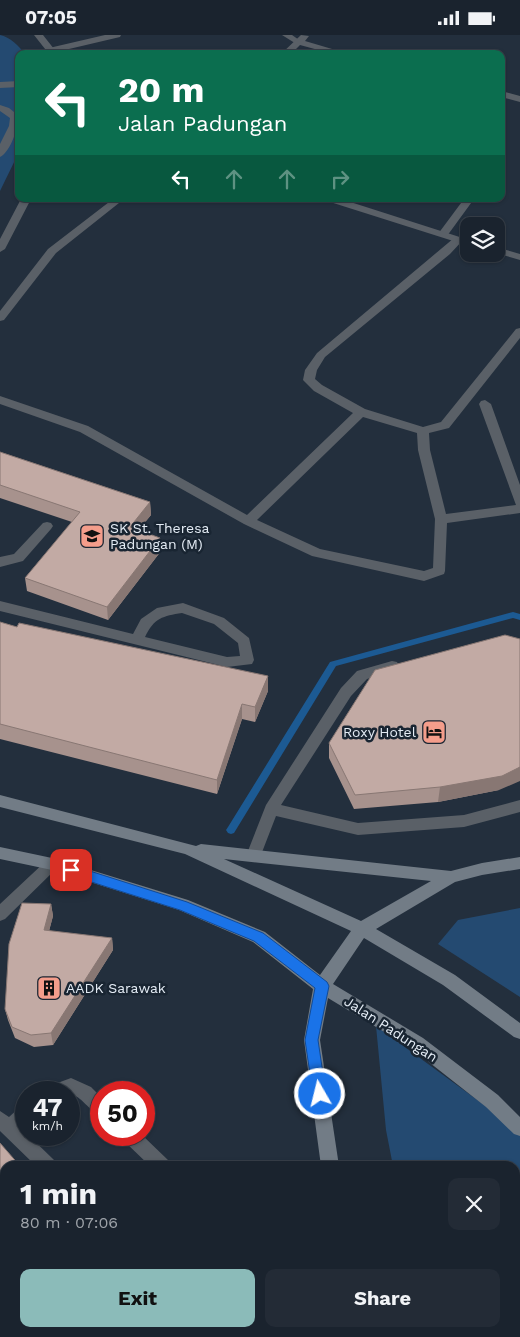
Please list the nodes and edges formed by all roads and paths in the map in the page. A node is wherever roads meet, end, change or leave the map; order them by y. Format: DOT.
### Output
graph roads {
  1 [pos="39,35"];
  2 [pos="117,35"];
  3 [pos="286,35"];
  4 [pos="302,38"];
  5 [pos="51,50"];
  6 [pos="61,50"];
  7 [pos="289,50"];
  8 [pos="334,50"];
  9 [pos="15,84"];
  10 [pos="0,85"];
  11 [pos="505,96"];
  12 [pos="520,99"];
  13 [pos="0,108"];
  14 [pos="0,154"];
  15 [pos="24,202"];
  16 [pos="115,202"];
  17 [pos="341,202"];
  18 [pos="467,202"];
  19 [pos="443,234"];
  20 [pos="460,240"];
  21 [pos="2,243"];
  22 [pos="460,243"];
  23 [pos="505,253"];
  24 [pos="520,257"];
  25 [pos="0,318"];
  26 [pos="520,331"];
  27 [pos="0,400"];
  28 [pos="485,404"];
  29 [pos="361,412"];
  30 [pos="424,431"];
  31 [pos="520,502"];
  32 [pos="520,509"];
  33 [pos="441,519"];
  34 [pos="248,521"];
  35 [pos="47,526"];
  36 [pos="0,562"];
  37 [pos="0,606"];
  38 [pos="138,640"];
  39 [pos="406,663"];
  40 [pos="0,801"];
  41 [pos="520,806"];
  42 [pos="271,809"];
  43 [pos="188,849"];
  44 [pos="0,853"];
  45 [pos="254,856"];
  46 [pos="520,863"];
  47 [pos="52,864"];
  48 [pos="451,877"];
  49 [pos="0,914"];
  50 [pos="362,929"];
  51 [pos="322,986"];
  52 [pos="520,1032"];
  53 [pos="80,1090"];
  54 [pos="90,1097"];
  55 [pos="4,1123"];
  56 [pos="520,1128"];
  57 [pos="141,1146"];
  58 [pos="43,1161"];
  59 [pos="157,1161"];
  60 [pos="329,1161"];
  1 -- 5 [label="street"];
  2 -- 6 [label="street"];
  3 -- 4 [label="street"];
  4 -- 7 [label="street"];
  4 -- 8 [label="street"];
  9 -- 10 [label="street"];
  11 -- 12 [label="street"];
  13 -- 14 [label="street"];
  15 -- 21 [label="street"];
  16 -- 25 [label="street"];
  17 -- 19 [label="street"];
  18 -- 19 [label="street"];
  19 -- 20 [label="street"];
  22 -- 29 [label="street"];
  23 -- 24 [label="street"];
  26 -- 30 [label="street"];
  27 -- 34 [label="street"];
  28 -- 31 [label="street"];
  29 -- 30 [label="street"];
  29 -- 34 [label="street"];
  30 -- 33 [label="street"];
  32 -- 33 [label="street"];
  33 -- 34 [label="street"];
  35 -- 36 [label="street"];
  37 -- 38 [label="street"];
  38 -- 38 [label="street"];
  39 -- 42 [label="street"];
  40 -- 43 [label="main road"];
  41 -- 42 [label="street"];
  42 -- 45 [label="street"];
  43 -- 45 [label="main road"];
  43 -- 50 [label="main road"];
  44 -- 47 [label="main road, Jalan Padungan"];
  45 -- 48 [label="main road"];
  46 -- 48 [label="main road"];
  47 -- 49 [label="street"];
  47 -- 51 [label="main road, Jalan Padungan"];
  48 -- 50 [label="main road"];
  50 -- 51 [label="main road"];
  50 -- 52 [label="main road"];
  51 -- 56 [label="main road, Jalan Padungan"];
  51 -- 60 [label="main road"];
  53 -- 54 [label="street"];
  55 -- 58 [label="street"];
  57 -- 59 [label="street"];
}
